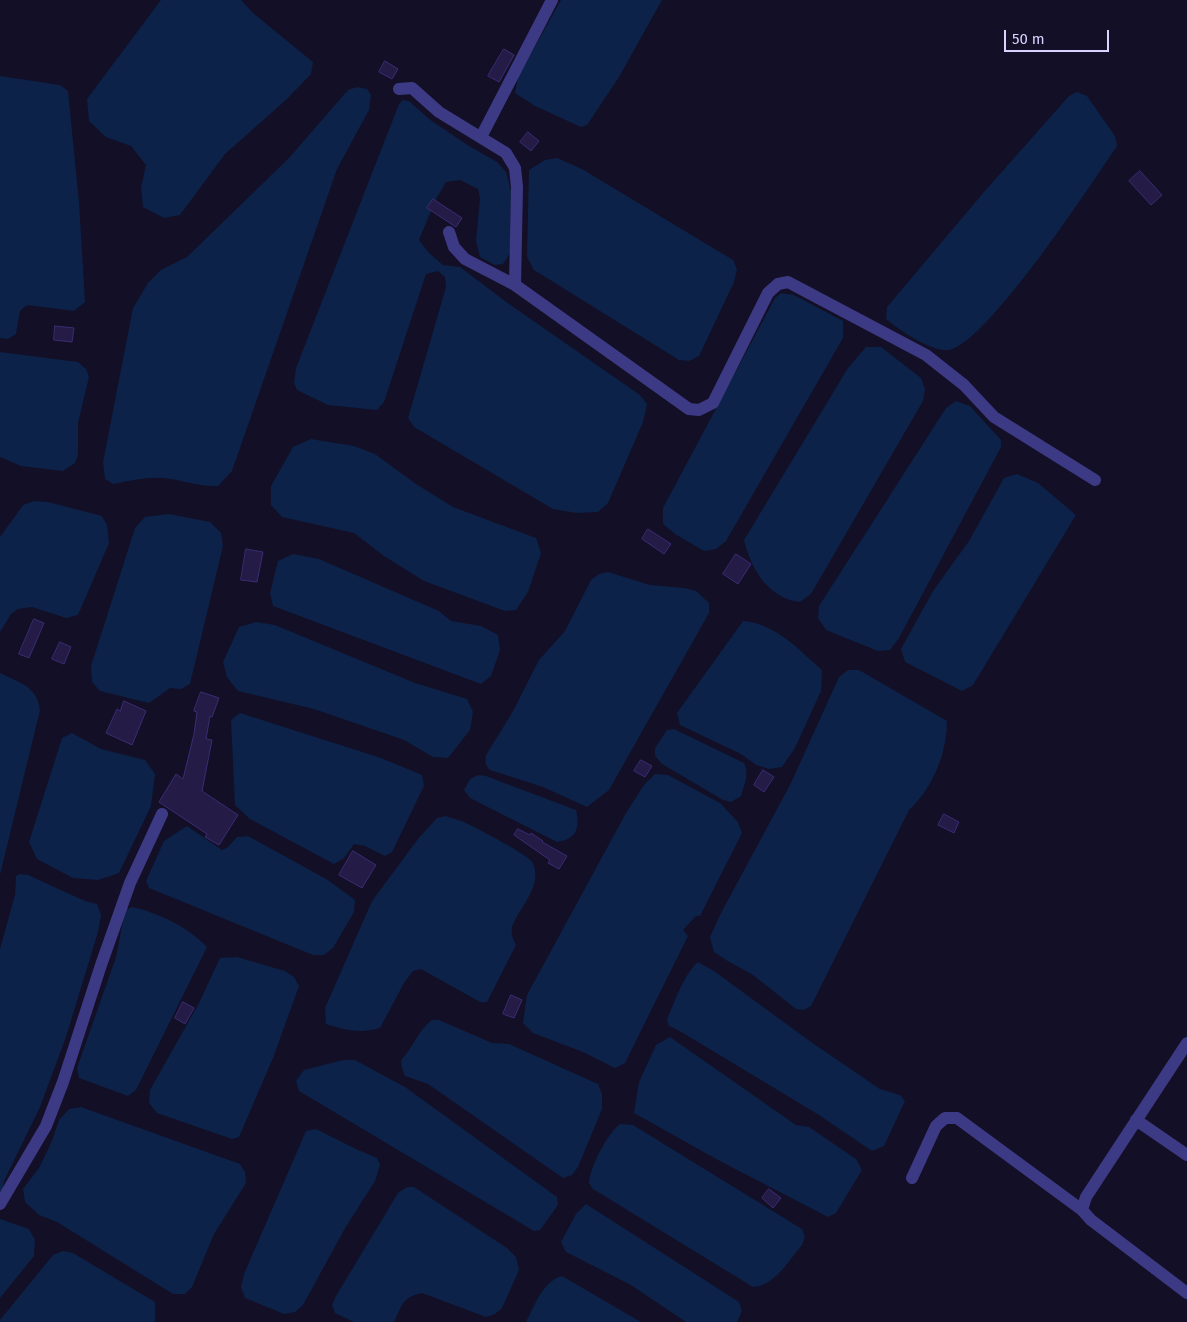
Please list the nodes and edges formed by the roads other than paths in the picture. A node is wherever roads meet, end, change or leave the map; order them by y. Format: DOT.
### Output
graph roads {
  1 [pos="552,0"];
  2 [pos="399,89"];
  3 [pos="481,138"];
  4 [pos="449,232"];
  5 [pos="516,285"];
  6 [pos="1095,480"];
  7 [pos="162,814"];
  8 [pos="1187,1043"];
  9 [pos="1136,1120"];
  10 [pos="1187,1155"];
  11 [pos="912,1178"];
  12 [pos="0,1204"];
  13 [pos="1082,1210"];
  14 [pos="1187,1293"];
  1 -- 3 [label="street"];
  2 -- 3 [label="street"];
  3 -- 5 [label="street"];
  4 -- 5 [label="street"];
  5 -- 6 [label="street"];
  7 -- 12 [label="street"];
  8 -- 9 [label="street"];
  9 -- 10 [label="street"];
  9 -- 13 [label="street"];
  11 -- 13 [label="street"];
  13 -- 14 [label="street"];
}
